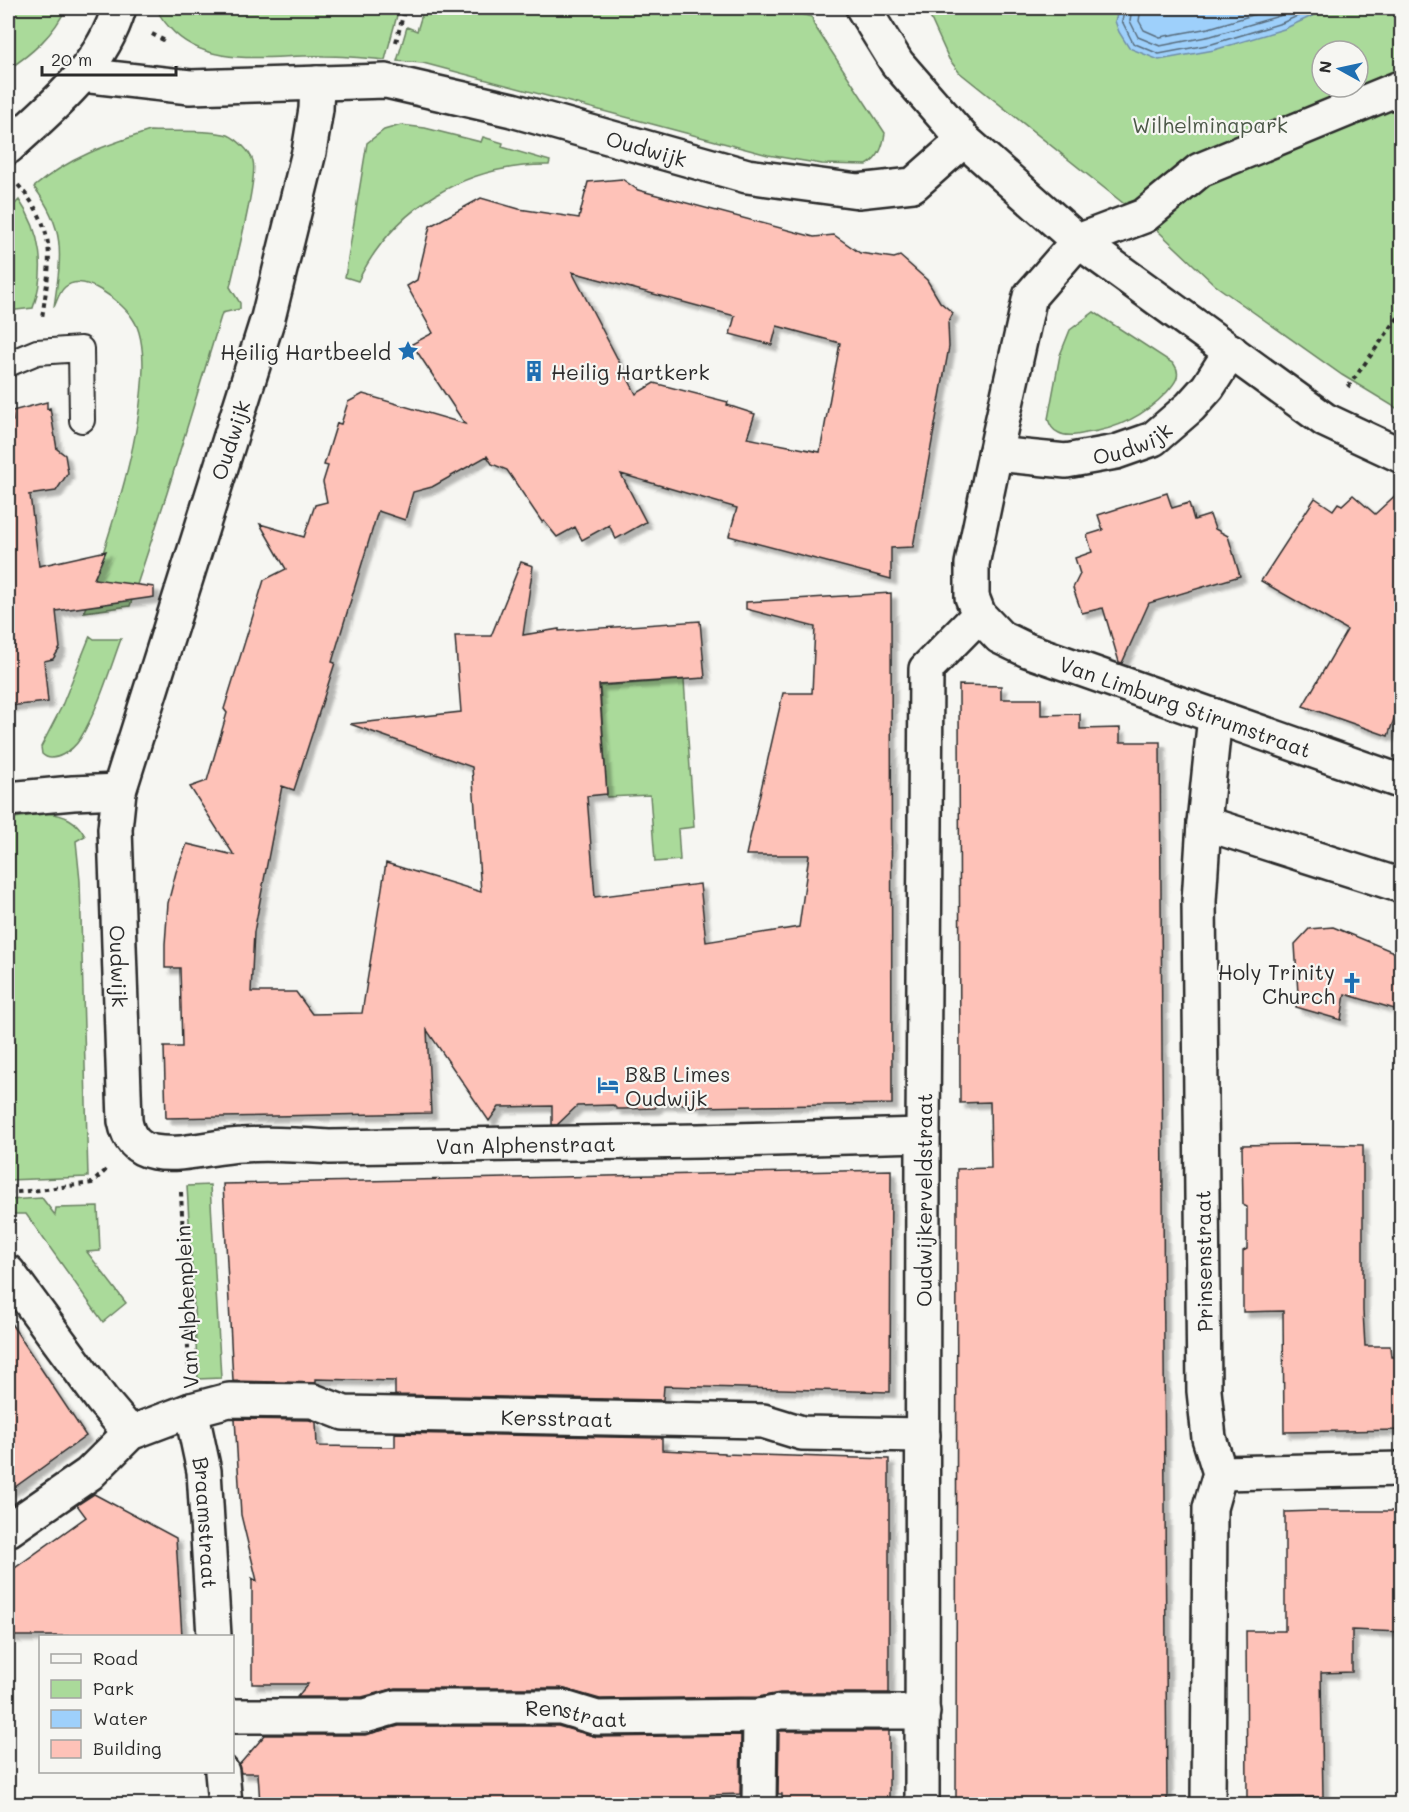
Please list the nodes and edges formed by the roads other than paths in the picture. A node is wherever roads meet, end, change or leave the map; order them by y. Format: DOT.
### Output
graph roads {
  1 [pos="119,8"];
  2 [pos="863,8"];
  3 [pos="82,75"];
  4 [pos="317,83"];
  5 [pos="1401,87"];
  6 [pos="964,140"];
  7 [pos="8,147"];
  8 [pos="1078,241"];
  9 [pos="1231,351"];
  10 [pos="8,364"];
  11 [pos="82,420"];
  12 [pos="994,454"];
  13 [pos="1401,456"];
  14 [pos="979,615"];
  15 [pos="1215,716"];
  16 [pos="1401,782"];
  17 [pos="119,791"];
  18 [pos="8,799"];
  19 [pos="1204,822"];
  20 [pos="1401,886"];
  21 [pos="923,1136"];
  22 [pos="132,1141"];
  23 [pos="8,1272"];
  24 [pos="190,1410"];
  25 [pos="130,1433"];
  26 [pos="923,1435"];
  27 [pos="1401,1469"];
  28 [pos="1220,1473"];
  29 [pos="8,1530"];
  30 [pos="214,1635"];
  31 [pos="923,1712"];
  32 [pos="234,1716"];
  33 [pos="759,1716"];
  34 [pos="222,1773"];
  35 [pos="225,1804"];
  36 [pos="759,1804"];
  37 [pos="922,1804"];
  38 [pos="1208,1804"];
  1 -- 3 [label="street"];
  2 -- 6 [label="street"];
  3 -- 4 [label="street, Oudwijk"];
  3 -- 7 [label="street"];
  4 -- 6 [label="street, Oudwijk"];
  4 -- 17 [label="street, Oudwijk"];
  5 -- 8 [label="street"];
  6 -- 8 [label="street"];
  8 -- 9 [label="street"];
  8 -- 12 [label="street"];
  9 -- 12 [label="street, Oudwijk"];
  9 -- 13 [label="street"];
  10 -- 11 [label="lane"];
  12 -- 14 [label="street"];
  14 -- 15 [label="street, Van Limburg Stirumstraat"];
  14 -- 21 [label="street, Oudwijkerveldstraat"];
  15 -- 16 [label="street, Van Limburg Stirumstraat"];
  15 -- 19 [label="street, Prinsenstraat"];
  17 -- 18 [label="street"];
  17 -- 22 [label="street, Oudwijk"];
  19 -- 20 [label="street"];
  19 -- 28 [label="street, Prinsenstraat"];
  21 -- 22 [label="street, Van Alphenstraat"];
  21 -- 26 [label="street, Oudwijkerveldstraat"];
  23 -- 25 [label="street"];
  24 -- 25 [label="street, Van Alphenplein"];
  24 -- 26 [label="street, Kersstraat"];
  24 -- 30 [label="street, Braamstraat"];
  25 -- 29 [label="street"];
  26 -- 31 [label="street, Oudwijkerveldstraat"];
  27 -- 28 [label="street"];
  28 -- 38 [label="street"];
  31 -- 33 [label="street, Renstraat"];
  31 -- 37 [label="street, Oudwijkerveldstraat"];
  32 -- 33 [label="street, Renstraat"];
  33 -- 36 [label="street"];
  34 -- 35 [label="street"];
}
